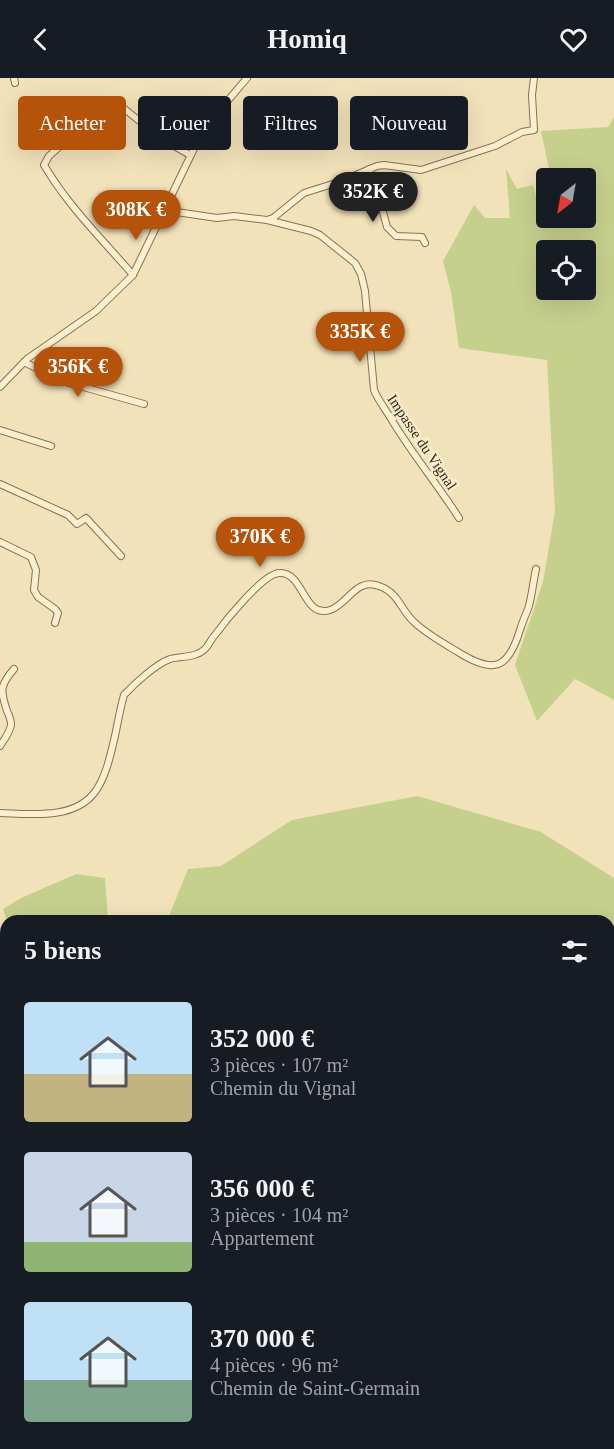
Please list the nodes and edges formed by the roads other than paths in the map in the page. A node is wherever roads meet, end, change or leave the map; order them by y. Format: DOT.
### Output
graph roads {
  1 [pos="247,78"];
  2 [pos="534,78"];
  3 [pos="126,110"];
  4 [pos="56,150"];
  5 [pos="190,155"];
  6 [pos="369,169"];
  7 [pos="163,210"];
  8 [pos="267,220"];
  9 [pos="425,243"];
  10 [pos="133,275"];
  11 [pos="24,362"];
  12 [pos="0,387"];
  13 [pos="144,404"];
  14 [pos="0,430"];
  15 [pos="51,446"];
  16 [pos="0,484"];
  17 [pos="459,518"];
  18 [pos="0,543"];
  19 [pos="121,556"];
  20 [pos="536,569"];
  21 [pos="55,623"];
  22 [pos="14,669"];
  23 [pos="0,746"];
  24 [pos="0,813"];
  1 -- 5 [label="street"];
  2 -- 6 [label="street"];
  3 -- 5 [label="street"];
  4 -- 10 [label="street"];
  5 -- 7 [label="street"];
  6 -- 8 [label="street"];
  6 -- 9 [label="street"];
  7 -- 8 [label="street, Impasse du Vignal"];
  7 -- 10 [label="street"];
  8 -- 17 [label="street, Impasse du Vignal"];
  10 -- 11 [label="street"];
  11 -- 12 [label="street"];
  11 -- 13 [label="street"];
  14 -- 15 [label="street"];
  16 -- 19 [label="street"];
  18 -- 21 [label="street"];
  20 -- 24 [label="street"];
  22 -- 23 [label="street"];
}
